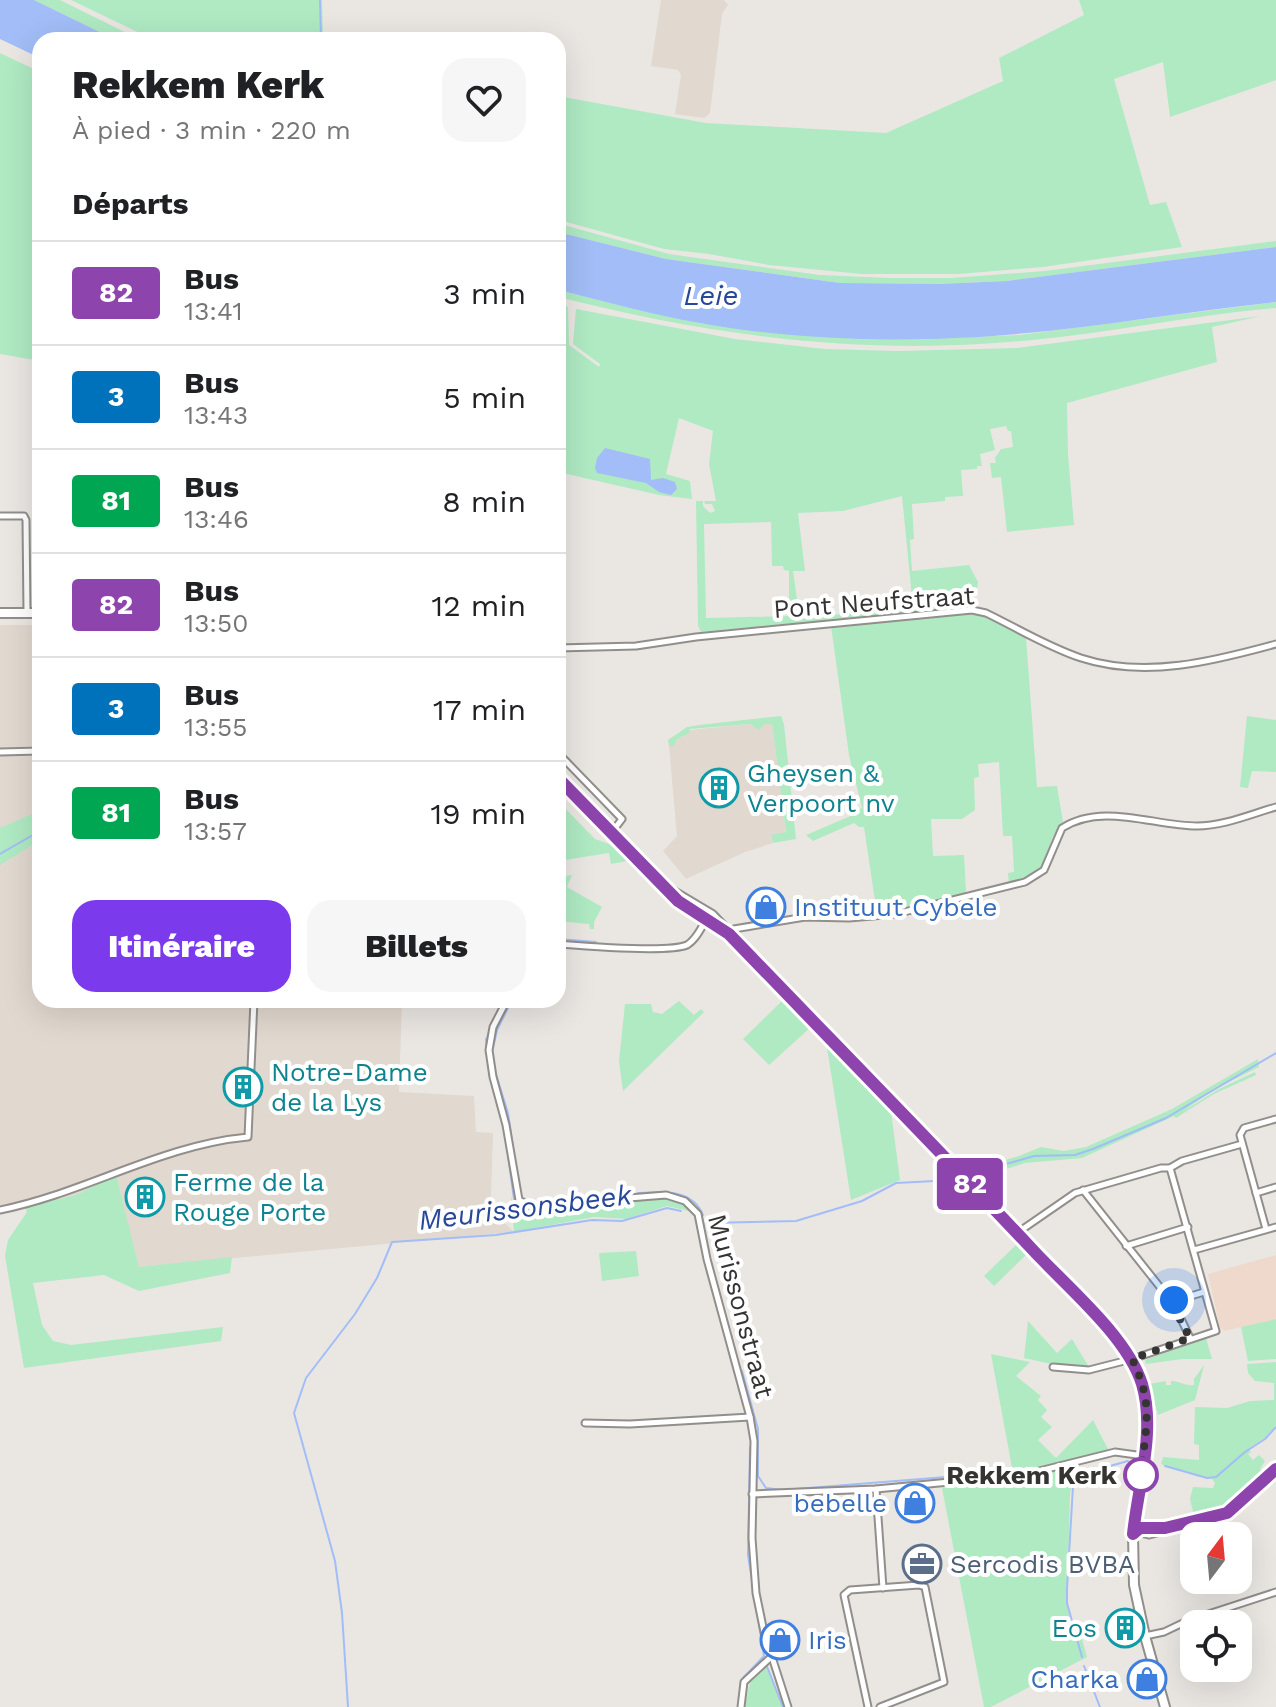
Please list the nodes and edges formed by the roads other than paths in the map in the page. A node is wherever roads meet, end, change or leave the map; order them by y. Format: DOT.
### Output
graph roads {
  1 [pos="0,516"];
  2 [pos="0,613"];
  3 [pos="27,613"];
  4 [pos="32,613"];
  5 [pos="1276,644"];
  6 [pos="566,648"];
  7 [pos="32,751"];
  8 [pos="0,752"];
  9 [pos="566,761"];
  10 [pos="566,786"];
  11 [pos="1276,807"];
  12 [pos="611,833"];
  13 [pos="709,917"];
  14 [pos="729,934"];
  15 [pos="566,944"];
  16 [pos="254,1008"];
  17 [pos="503,1008"];
  18 [pos="1276,1119"];
  19 [pos="1242,1144"];
  20 [pos="1170,1168"];
  21 [pos="1276,1187"];
  22 [pos="1083,1190"];
  23 [pos="1256,1193"];
  24 [pos="0,1210"];
  25 [pos="1188,1227"];
  26 [pos="1276,1227"];
  27 [pos="1266,1229"];
  28 [pos="1017,1233"];
  29 [pos="1126,1246"];
  30 [pos="1194,1250"];
  31 [pos="1204,1292"];
  32 [pos="1171,1302"];
  33 [pos="1190,1338"];
  34 [pos="1134,1359"];
  35 [pos="1053,1367"];
  36 [pos="750,1417"];
  37 [pos="585,1423"];
  38 [pos="1144,1456"];
  39 [pos="1276,1469"];
  40 [pos="876,1489"];
  41 [pos="752,1494"];
  42 [pos="1135,1533"];
  43 [pos="883,1588"];
  44 [pos="1276,1592"];
  45 [pos="1145,1636"];
  46 [pos="771,1657"];
  47 [pos="741,1707"];
  48 [pos="788,1707"];
  49 [pos="868,1707"];
  50 [pos="880,1707"];
  51 [pos="1165,1707"];
  1 -- 3 [label="street"];
  2 -- 3 [label="main road"];
  3 -- 4 [label="main road"];
  5 -- 6 [label="street, Pont Neufstraat"];
  7 -- 8 [label="street"];
  9 -- 12 [label="street"];
  10 -- 12 [label="main road"];
  11 -- 14 [label="street"];
  12 -- 13 [label="main road"];
  13 -- 14 [label="main road"];
  13 -- 15 [label="street"];
  14 -- 28 [label="main road"];
  16 -- 24 [label="street"];
  17 -- 36 [label="street, Murissonstraat"];
  18 -- 19 [label="street"];
  19 -- 20 [label="street"];
  19 -- 23 [label="street"];
  20 -- 22 [label="street"];
  20 -- 25 [label="street"];
  21 -- 23 [label="street"];
  22 -- 28 [label="street"];
  22 -- 29 [label="street"];
  23 -- 27 [label="street"];
  25 -- 29 [label="street"];
  25 -- 30 [label="street"];
  26 -- 27 [label="street"];
  27 -- 30 [label="street"];
  28 -- 34 [label="main road"];
  29 -- 32 [label="street"];
  30 -- 31 [label="street"];
  31 -- 32 [label="street"];
  31 -- 33 [label="street"];
  32 -- 33 [label="street"];
  33 -- 34 [label="street"];
  34 -- 35 [label="street"];
  34 -- 38 [label="main road"];
  36 -- 37 [label="street, Murissonstraat"];
  36 -- 41 [label="street, Murissonstraat"];
  38 -- 40 [label="street"];
  38 -- 42 [label="main road"];
  39 -- 42 [label="street"];
  40 -- 41 [label="street"];
  40 -- 43 [label="street"];
  41 -- 46 [label="street, Murissonstraat"];
  42 -- 45 [label="main road"];
  43 -- 49 [label="street"];
  43 -- 50 [label="street"];
  44 -- 45 [label="street"];
  45 -- 51 [label="main road"];
  46 -- 47 [label="street"];
  46 -- 48 [label="street, Murissonstraat"];
}
